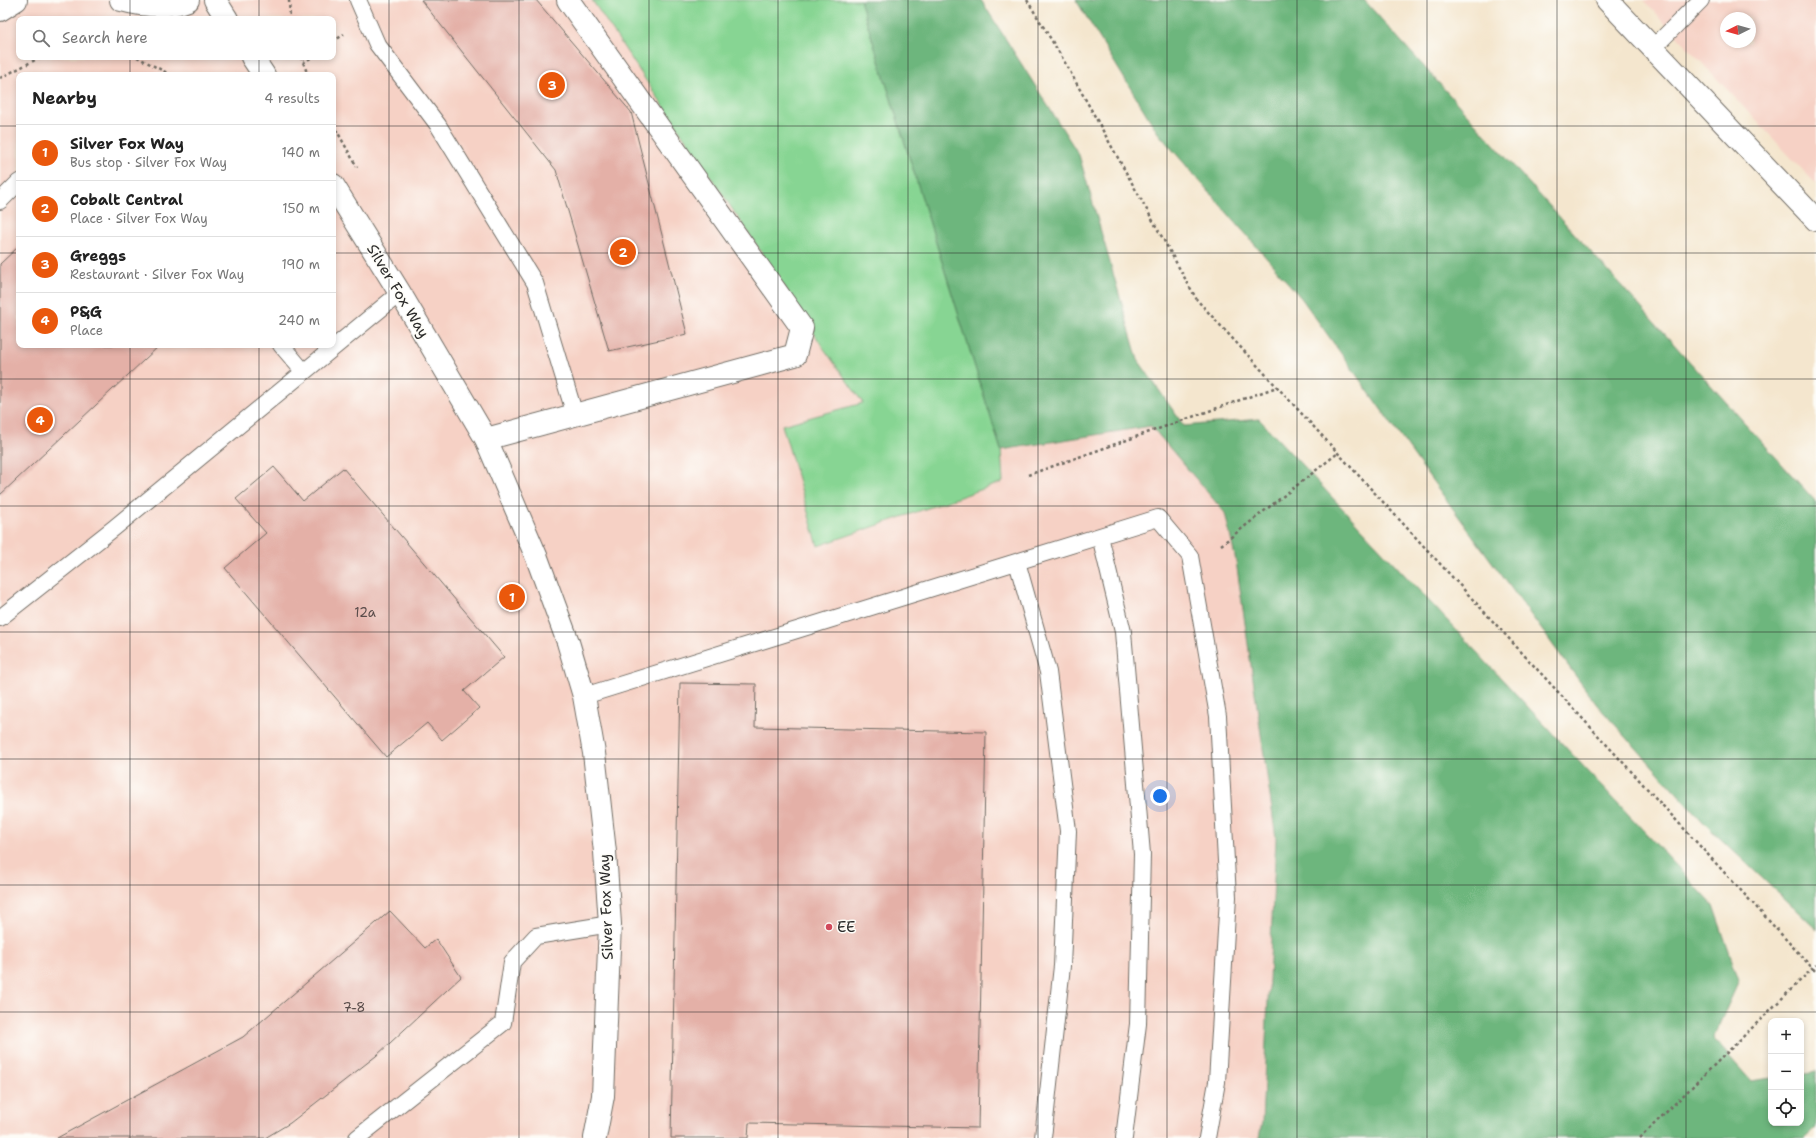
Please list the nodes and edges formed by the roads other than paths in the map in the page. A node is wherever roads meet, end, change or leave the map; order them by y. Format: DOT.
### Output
graph roads {
  1 [pos="16,0"];
  2 [pos="121,0"];
  3 [pos="188,0"];
  4 [pos="215,0"];
  5 [pos="358,0"];
  6 [pos="568,0"];
  7 [pos="1607,0"];
  8 [pos="1701,0"];
  9 [pos="0,10"];
  10 [pos="225,16"];
  11 [pos="1653,48"];
  12 [pos="254,60"];
  13 [pos="262,72"];
  14 [pos="16,185"];
  15 [pos="336,190"];
  16 [pos="0,201"];
  17 [pos="1816,220"];
  18 [pos="400,293"];
  19 [pos="336,346"];
  20 [pos="284,348"];
  21 [pos="333,348"];
  22 [pos="304,372"];
  23 [pos="575,415"];
  24 [pos="486,440"];
  25 [pos="1100,536"];
  26 [pos="1017,562"];
  27 [pos="0,618"];
  28 [pos="584,696"];
  29 [pos="610,924"];
  30 [pos="357,1138"];
  31 [pos="595,1138"];
  32 [pos="1043,1138"];
  33 [pos="1124,1138"];
  34 [pos="1207,1138"];
  1 -- 9 [label="street"];
  2 -- 3 [label="street"];
  4 -- 10 [label="street"];
  5 -- 23 [label="lane"];
  6 -- 23 [label="street"];
  7 -- 11 [label="street"];
  8 -- 11 [label="lane"];
  11 -- 17 [label="street"];
  12 -- 13 [label="street"];
  14 -- 16 [label="lane"];
  15 -- 18 [label="street, Silver Fox Way"];
  18 -- 19 [label="lane"];
  18 -- 24 [label="street, Silver Fox Way"];
  20 -- 22 [label="lane"];
  21 -- 22 [label="lane"];
  22 -- 27 [label="lane"];
  23 -- 24 [label="street"];
  24 -- 28 [label="street, Silver Fox Way"];
  25 -- 26 [label="lane"];
  25 -- 33 [label="lane"];
  25 -- 34 [label="lane"];
  26 -- 28 [label="lane"];
  26 -- 32 [label="lane"];
  28 -- 29 [label="street, Silver Fox Way"];
  29 -- 30 [label="lane"];
  29 -- 31 [label="street, Silver Fox Way"];
}
